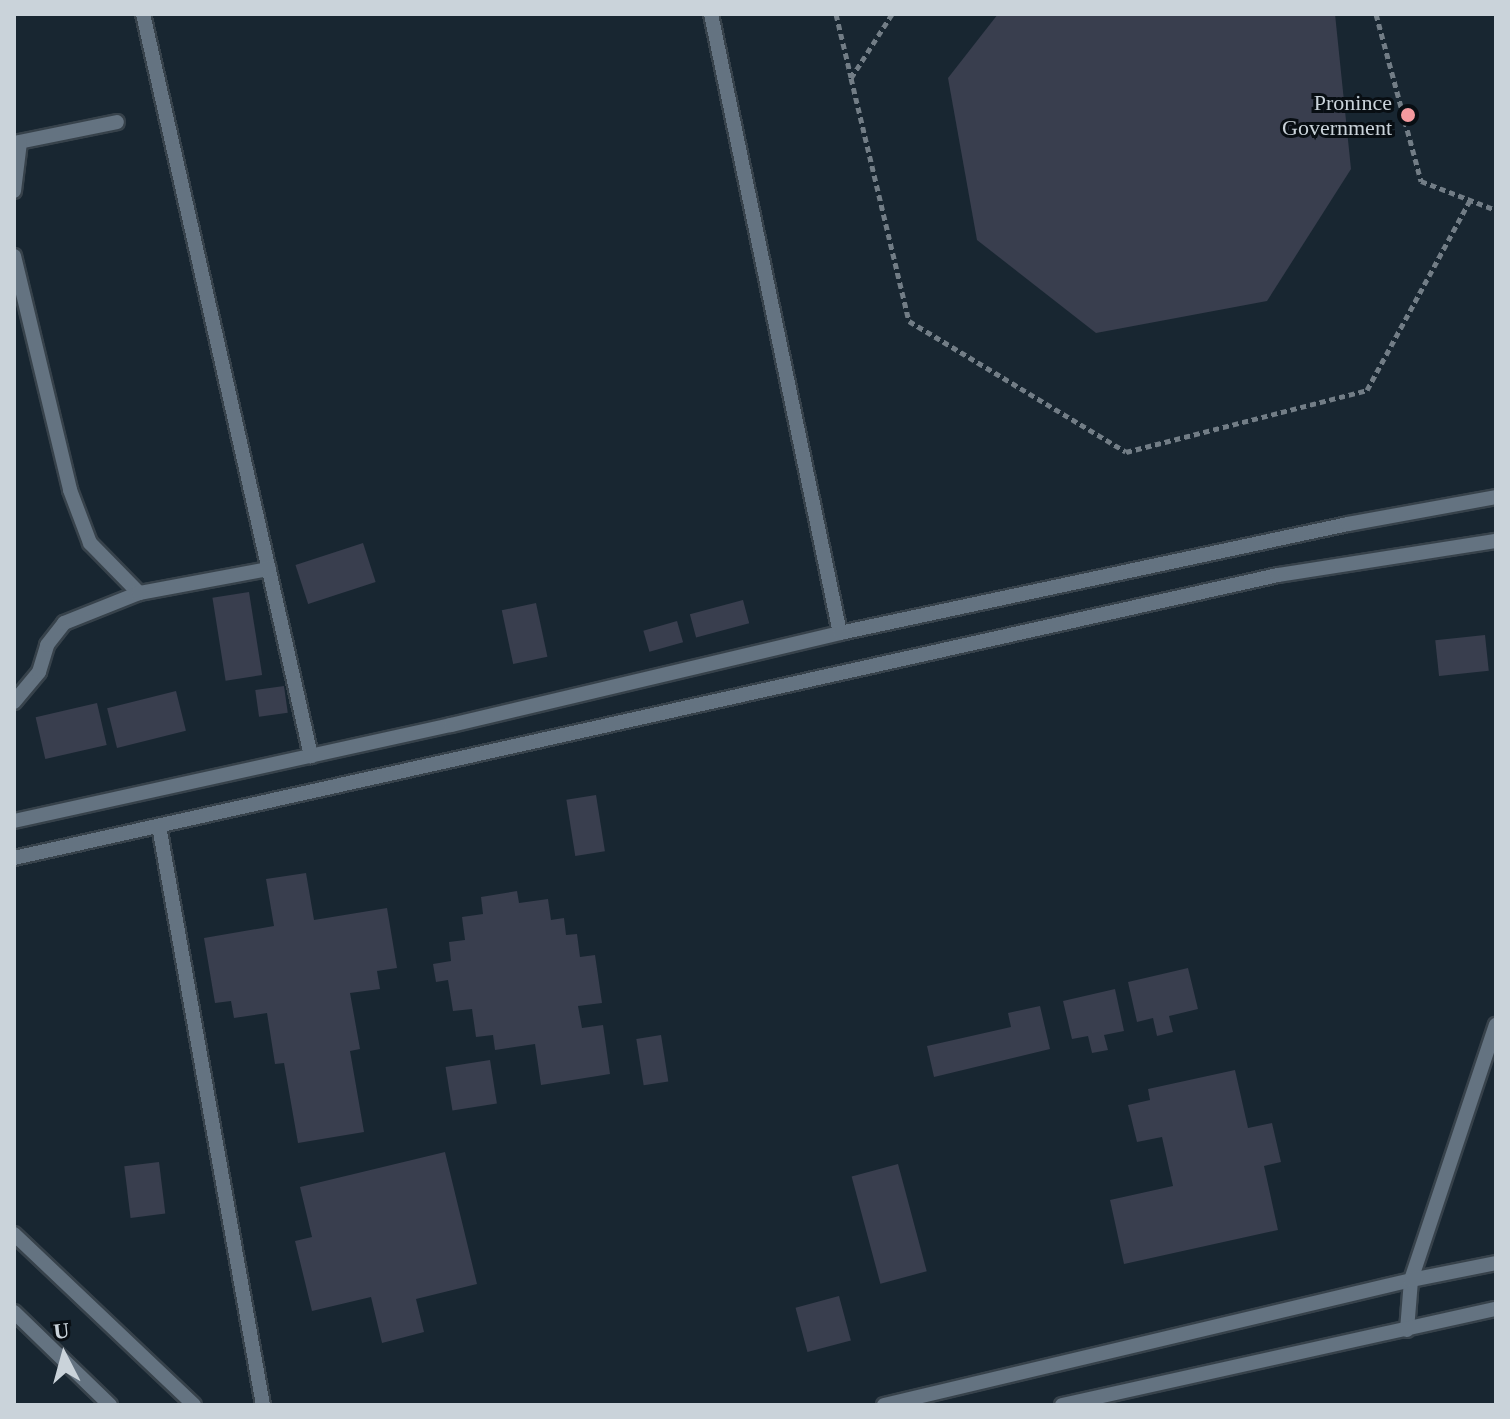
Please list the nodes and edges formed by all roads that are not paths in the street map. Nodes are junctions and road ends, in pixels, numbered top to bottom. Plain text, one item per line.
1 (143, 14) edge
2 (711, 14) edge
3 (117, 122) dead end
4 (17, 142) edge
5 (14, 191) edge
6 (14, 256) edge
7 (1496, 497) edge
8 (1496, 541) edge
9 (269, 569) junction
10 (139, 593) junction
11 (840, 633) junction
12 (14, 702) edge
13 (311, 756) junction
14 (14, 821) edge
15 (159, 826) junction
16 (14, 858) edge
17 (1496, 1025) edge
18 (14, 1234) edge
19 (1496, 1263) edge
20 (1411, 1280) junction
21 (1496, 1309) edge
22 (14, 1312) edge
23 (1407, 1330) junction
24 (110, 1405) edge
25 (194, 1405) edge
26 (263, 1405) edge
27 (884, 1405) edge
28 (1062, 1405) edge

1 - 9 lane
2 - 11 lane
3 - 4 lane
4 - 5 lane
6 - 10 lane
7 - 11 lane
8 - 15 lane
9 - 10 lane
9 - 13 lane
10 - 12 lane
11 - 13 lane
13 - 14 lane
15 - 16 lane
15 - 26 lane
17 - 20 lane
18 - 25 lane
19 - 20 lane
20 - 23 lane
20 - 27 lane
21 - 23 lane
22 - 24 lane
23 - 28 lane

